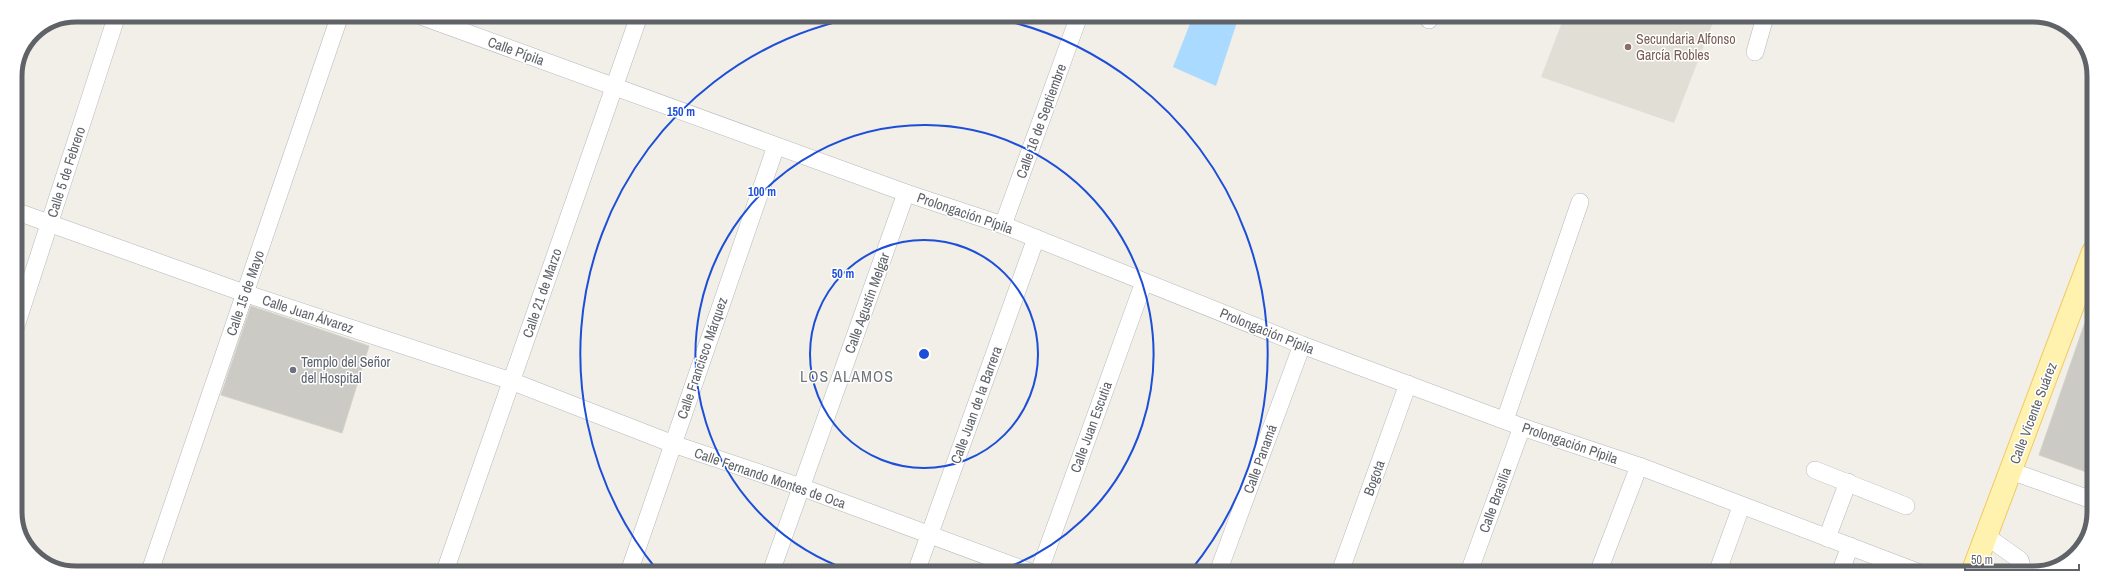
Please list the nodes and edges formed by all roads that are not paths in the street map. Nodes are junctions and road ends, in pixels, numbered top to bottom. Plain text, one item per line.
1 (115, 22) edge
2 (338, 22) edge
3 (437, 22) edge
4 (637, 22) edge
5 (1077, 22) edge
6 (1764, 22) edge
7 (1755, 52) dead end
8 (614, 87) junction
9 (776, 146) junction
10 (906, 193) junction
11 (1580, 202) dead end
12 (22, 217) edge
13 (50, 224) junction
14 (1003, 225) junction
15 (1036, 238) junction
16 (2087, 268) edge
17 (1144, 282) junction
18 (244, 293) junction
19 (22, 296) edge
20 (1302, 345) junction
21 (511, 382) junction
22 (1408, 384) junction
23 (1505, 420) junction
24 (1522, 427) junction
25 (673, 444) junction
26 (1639, 466) junction
27 (1815, 470) dead end
28 (2011, 471) junction
29 (1848, 482) junction
30 (801, 488) junction
31 (2087, 498) edge
32 (1906, 506) dead end
33 (1741, 507) junction
34 (928, 535) junction
35 (1986, 536) junction
36 (1827, 538) junction
37 (1850, 546) junction
38 (152, 566) edge
39 (447, 566) edge
40 (632, 566) edge
41 (773, 566) edge
42 (918, 566) edge
43 (1013, 566) edge
44 (1041, 566) edge
45 (1220, 566) edge
46 (1342, 566) edge
47 (1471, 566) edge
48 (1600, 566) edge
49 (1720, 566) edge
50 (1843, 566) edge
51 (1902, 566) edge
52 (1975, 566) edge
53 (2022, 566) edge

1 - 13 street, Calle 5 de Febrero
2 - 18 street, Calle 15 de Mayo
3 - 8 street, Calle Pípila
4 - 8 street, Calle 21 de Marzo
5 - 14 street, Calle 16 de Septiembre
6 - 7 street
8 - 9 street, Prolongación Pípila
8 - 21 street, Calle 21 de Marzo
9 - 10 street, Prolongación Pípila
9 - 25 street, Calle Francisco Márquez
10 - 14 street, Prolongación Pípila
10 - 30 street, Calle Agustín Melgar
11 - 23 street
12 - 13 street, Calle Juan Álvarez
13 - 18 street, Calle Juan Álvarez
13 - 19 street, Calle 5 de Febrero
14 - 15 street, Prolongación Pípila
15 - 17 street, Prolongación Pípila
15 - 34 street, Calle Juan de la Barrera
16 - 28 main road, Calle Vicente Suárez
17 - 20 street, Prolongación Pípila
17 - 44 street, Calle Juan Escutia
18 - 21 street, Calle Juan Álvarez
18 - 38 street, Calle 15 de Mayo
20 - 22 street, Prolongación Pípila
20 - 45 street, Calle Panamá
21 - 25 street, Calle Fernando Montes de Oca
21 - 39 street, Calle 21 de Marzo
22 - 23 street, Prolongación Pípila
22 - 46 street, Bogota
23 - 24 street, Prolongación Pípila
24 - 26 street, Prolongación Pípila
24 - 47 street, Calle Brasilia
25 - 30 street, Calle Fernando Montes de Oca
25 - 40 street, Calle Francisco Márquez
26 - 33 street, Prolongación Pípila
26 - 48 street
27 - 29 street
28 - 31 street
28 - 35 main road, Calle Vicente Suárez
29 - 32 street
29 - 36 street
30 - 34 street, Calle Fernando Montes de Oca
30 - 41 street, Calle Agustín Melgar
33 - 36 street, Prolongación Pípila
33 - 49 street
34 - 42 street, Calle Juan de la Barrera
34 - 43 street, Calle Fernando Montes de Oca
35 - 52 main road, Calle Vicente Suárez
35 - 53 street
36 - 37 street, Prolongación Pípila
37 - 50 street
37 - 51 street, Prolongación Pípila

